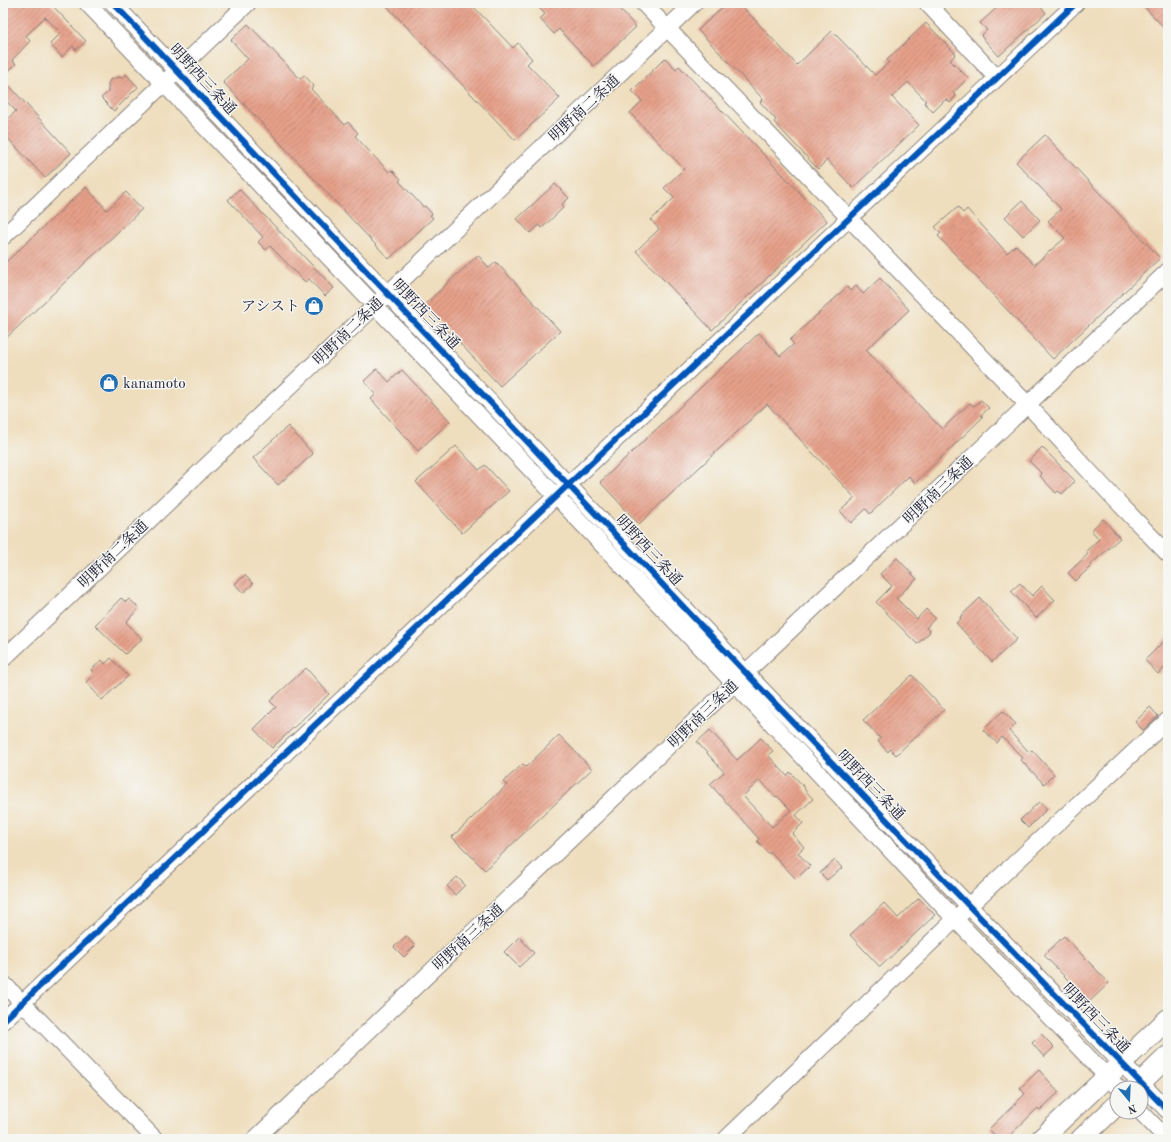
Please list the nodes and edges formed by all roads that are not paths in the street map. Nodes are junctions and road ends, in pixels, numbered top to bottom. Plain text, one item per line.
1 (86, 3) edge
2 (113, 3) edge
3 (248, 3) edge
4 (643, 3) edge
5 (694, 3) edge
6 (927, 3) edge
7 (1076, 3) edge
8 (668, 29) junction
9 (178, 71) junction
10 (997, 78) junction
11 (164, 84) junction
12 (849, 218) junction
13 (3, 237) edge
14 (1168, 271) edge
15 (388, 293) junction
16 (374, 307) junction
17 (1027, 404) junction
18 (569, 484) junction
19 (556, 497) junction
20 (1168, 554) edge
21 (3, 659) edge
22 (746, 673) junction
23 (734, 684) junction
24 (1168, 720) edge
25 (969, 906) junction
26 (955, 919) junction
27 (3, 983) edge
28 (22, 1003) junction
29 (1168, 1019) edge
30 (3, 1020) edge
31 (1168, 1056) edge
32 (1122, 1063) junction
33 (1110, 1080) edge
34 (1113, 1080) edge
35 (1134, 1080) edge
36 (1142, 1080) edge
37 (1109, 1084) edge
38 (1149, 1095) edge
39 (1168, 1111) edge
40 (1109, 1113) edge
41 (1149, 1120) edge
42 (154, 1139) edge
43 (254, 1139) edge
44 (726, 1139) edge
45 (1041, 1139) edge
46 (1081, 1139) edge
47 (1168, 1139) edge

1 - 11 street, 明野西三条通
2 - 9 street, 明野西三条通
3 - 9 street
4 - 8 street
5 - 8 street, 明野南二条通
6 - 10 street
7 - 10 street
8 - 12 street
8 - 15 street, 明野南二条通
9 - 11 street
9 - 15 street, 明野西三条通
10 - 12 street
11 - 13 street
11 - 16 street, 明野西三条通
12 - 17 street
12 - 18 street
14 - 17 street, 明野南三条通
15 - 16 street, 明野南二条通
15 - 18 street, 明野西三条通
16 - 19 street, 明野西三条通
16 - 21 street, 明野南二条通
17 - 20 street
17 - 22 street, 明野南三条通
18 - 19 street
18 - 22 street, 明野西三条通
19 - 23 street, 明野西三条通
19 - 28 street
22 - 23 street, 明野南三条通
22 - 25 street, 明野西三条通
23 - 26 street, 明野西三条通
23 - 43 street, 明野南三条通
24 - 25 street
25 - 26 street
25 - 32 street, 明野西三条通
26 - 33 street, 明野西三条通
26 - 44 street
27 - 28 street
28 - 30 street
28 - 42 street
29 - 32 main road
31 - 36 main road
32 - 34 main road
32 - 35 street, 明野西三条通
37 - 45 main road
38 - 39 street, 明野西三条通
40 - 46 main road
41 - 47 street

